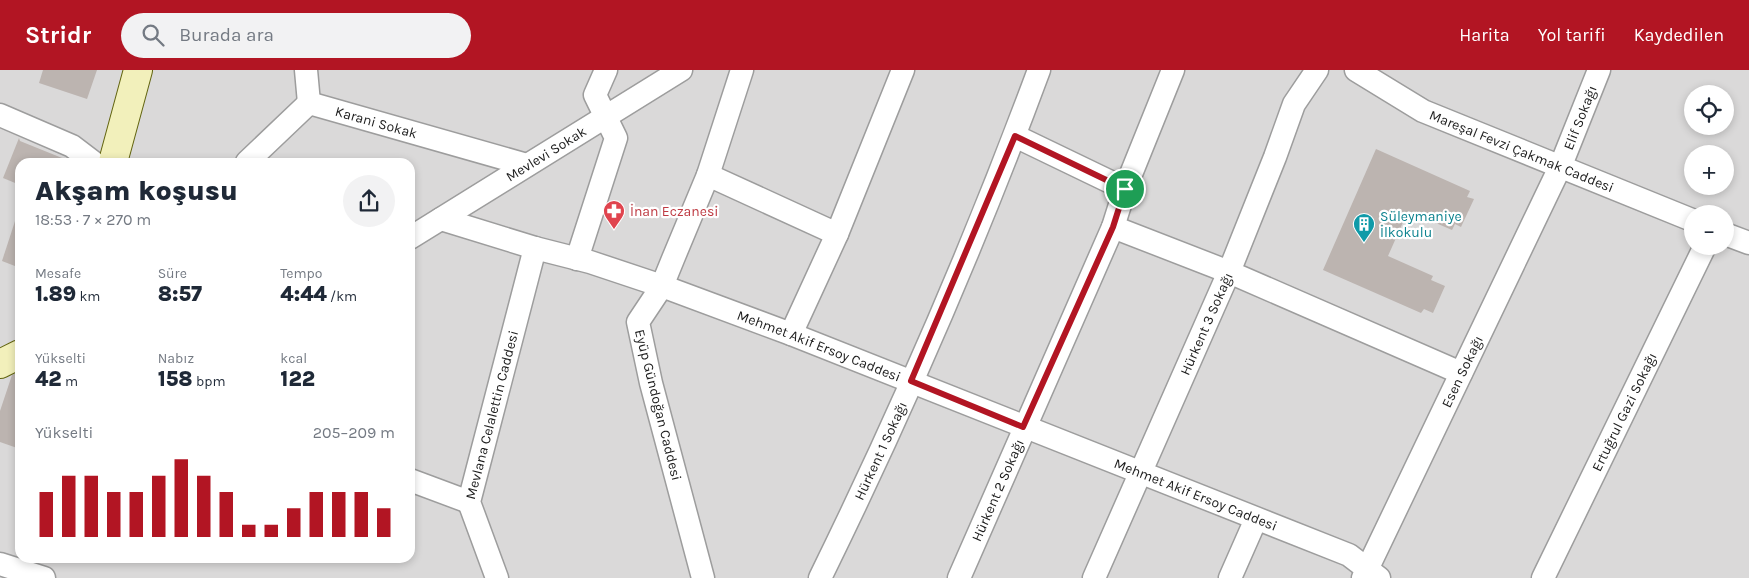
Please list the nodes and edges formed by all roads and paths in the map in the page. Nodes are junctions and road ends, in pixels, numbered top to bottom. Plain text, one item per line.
1 (138, 70) edge
2 (306, 70) edge
3 (606, 70) edge
4 (681, 70) edge
5 (742, 70) edge
6 (903, 70) edge
7 (1039, 70) edge
8 (1173, 70) edge
9 (1317, 70) edge
10 (1356, 70) edge
11 (1599, 70) edge
12 (309, 103) junction
13 (0, 115) edge
14 (606, 118) junction
15 (1015, 136) junction
16 (88, 158) edge
17 (114, 158) edge
18 (251, 158) edge
19 (527, 165) junction
20 (1561, 165) junction
21 (708, 175) junction
22 (1125, 189) junction
23 (1684, 217) edge
24 (441, 219) junction
25 (1113, 227) junction
26 (837, 234) junction
27 (415, 235) edge
28 (1734, 237) edge
29 (1749, 243) edge
30 (535, 248) junction
31 (1701, 255) edge
32 (577, 259) junction
33 (1228, 272) junction
34 (662, 286) junction
35 (791, 334) junction
36 (15, 356) edge
37 (0, 364) edge
38 (1461, 373) junction
39 (911, 381) junction
40 (1023, 427) junction
41 (1140, 473) junction
42 (415, 482) edge
43 (469, 502) junction
44 (1256, 519) junction
45 (0, 564) edge
46 (1369, 575) edge
47 (44, 578) edge
48 (497, 578) edge
49 (704, 578) edge
50 (820, 578) edge
51 (959, 578) edge
52 (1094, 578) edge
53 (1230, 578) edge
54 (1543, 578) edge

1 - 17 street
2 - 12 street
3 - 14 street
4 - 14 street, Mevlevi Sokak
5 - 21 street, Eyüp Gündoğan Caddesi
6 - 26 street
7 - 15 street, Hürkent 1 Sokağı
8 - 22 street, Hürkent 2 Sokağı
9 - 33 street, Hürkent 3 Sokağı
10 - 20 street, Mareşal Fevzi Çakmak Caddesi
11 - 20 street, Elif Sokağı
12 - 18 street
12 - 19 street, Karani Sokak
13 - 16 street
14 - 19 street, Mevlevi Sokak
14 - 32 street
15 - 22 street
15 - 39 street, Hürkent 1 Sokağı
19 - 24 street, Mevlevi Sokak
20 - 23 street, Mareşal Fevzi Çakmak Caddesi
20 - 38 street, Esen Sokağı
21 - 26 street
21 - 34 street, Eyüp Gündoğan Caddesi
22 - 25 street, Hürkent 2 Sokağı
24 - 27 street, Mevlevi Sokak
24 - 30 street, Mehmet Akif Ersoy Caddesi
25 - 33 street
25 - 40 street, Hürkent 2 Sokağı
26 - 35 street
28 - 29 street
30 - 32 street, Mehmet Akif Ersoy Caddesi
30 - 43 street, Mevlana Celalettin Caddesi
31 - 54 street, Ertuğrul Gazi Sokağı
32 - 34 street, Mehmet Akif Ersoy Caddesi
33 - 38 street
33 - 41 street, Hürkent 3 Sokağı
34 - 35 street, Mehmet Akif Ersoy Caddesi
34 - 49 street, Eyüp Gündoğan Caddesi
35 - 39 street, Mehmet Akif Ersoy Caddesi
36 - 37 street
38 - 46 street, Esen Sokağı
39 - 40 street, Mehmet Akif Ersoy Caddesi
39 - 50 street, Hürkent 1 Sokağı
40 - 41 street, Mehmet Akif Ersoy Caddesi
40 - 51 street, Hürkent 2 Sokağı
41 - 44 street, Mehmet Akif Ersoy Caddesi
41 - 52 street, Hürkent 3 Sokağı
42 - 43 street
43 - 48 street, Mevlana Celalettin Caddesi
44 - 46 street, Mehmet Akif Ersoy Caddesi
44 - 53 street
45 - 47 street

